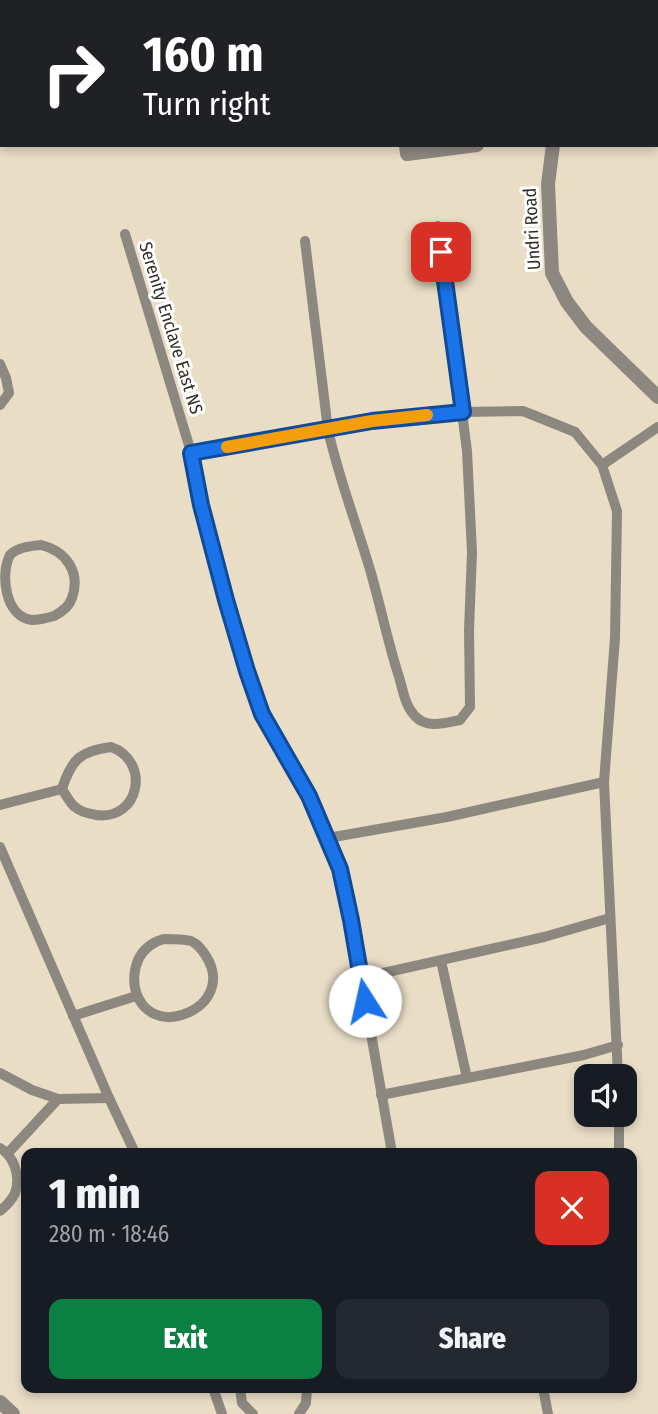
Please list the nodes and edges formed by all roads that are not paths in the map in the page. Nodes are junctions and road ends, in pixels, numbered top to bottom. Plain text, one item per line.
1 (406, 147) edge
2 (461, 147) edge
3 (553, 147) edge
4 (438, 226) dead end
5 (125, 234) dead end
6 (305, 242) dead end
7 (0, 364) edge
8 (658, 397) edge
9 (0, 405) edge
10 (463, 412) junction
11 (658, 427) edge
12 (328, 430) junction
13 (191, 453) junction
14 (602, 465) junction
15 (2, 598) edge
16 (604, 782) junction
17 (62, 789) junction
18 (0, 805) edge
19 (328, 838) junction
20 (0, 847) edge
21 (610, 918) junction
22 (441, 961) junction
23 (361, 978) junction
24 (136, 996) junction
25 (73, 1016) junction
26 (618, 1045) junction
27 (618, 1064) edge
28 (0, 1073) edge
29 (467, 1078) junction
30 (382, 1095) junction
31 (109, 1098) junction
32 (58, 1099) junction
33 (619, 1127) edge
34 (133, 1148) edge
35 (391, 1148) edge
36 (619, 1148) edge
37 (4, 1150) edge
38 (0, 1211) edge
39 (215, 1393) edge
40 (241, 1393) edge
41 (307, 1393) edge
42 (544, 1393) edge
43 (0, 1402) edge
44 (242, 1403) junction
45 (221, 1412) edge
46 (13, 1414) edge
47 (253, 1414) edge
48 (299, 1414) edge
49 (548, 1414) edge

1 - 2 street
3 - 8 street, Undri Road
4 - 10 lane
5 - 13 lane, Serenity Enclave East NS
6 - 12 lane
7 - 9 lane
10 - 12 lane
10 - 12 lane
10 - 14 lane
11 - 14 lane
12 - 13 lane
13 - 19 lane, Serenity Enclave East NS
14 - 16 lane
15 - 15 lane
16 - 19 lane
16 - 21 lane
17 - 17 lane
17 - 18 lane
19 - 23 lane, Serenity Enclave East NS
20 - 25 lane
21 - 22 lane
21 - 26 lane
22 - 23 lane
22 - 29 lane
23 - 30 lane, Serenity Enclave East NS
24 - 24 lane
24 - 25 lane
25 - 31 lane
26 - 27 lane
26 - 29 lane
28 - 32 lane
29 - 30 lane
30 - 35 lane, Serenity Enclave East NS
31 - 32 lane
31 - 34 lane
32 - 37 lane
33 - 36 lane
37 - 38 lane
39 - 45 lane
40 - 44 lane
41 - 48 lane
42 - 49 lane
43 - 46 street
44 - 45 lane
44 - 47 lane

